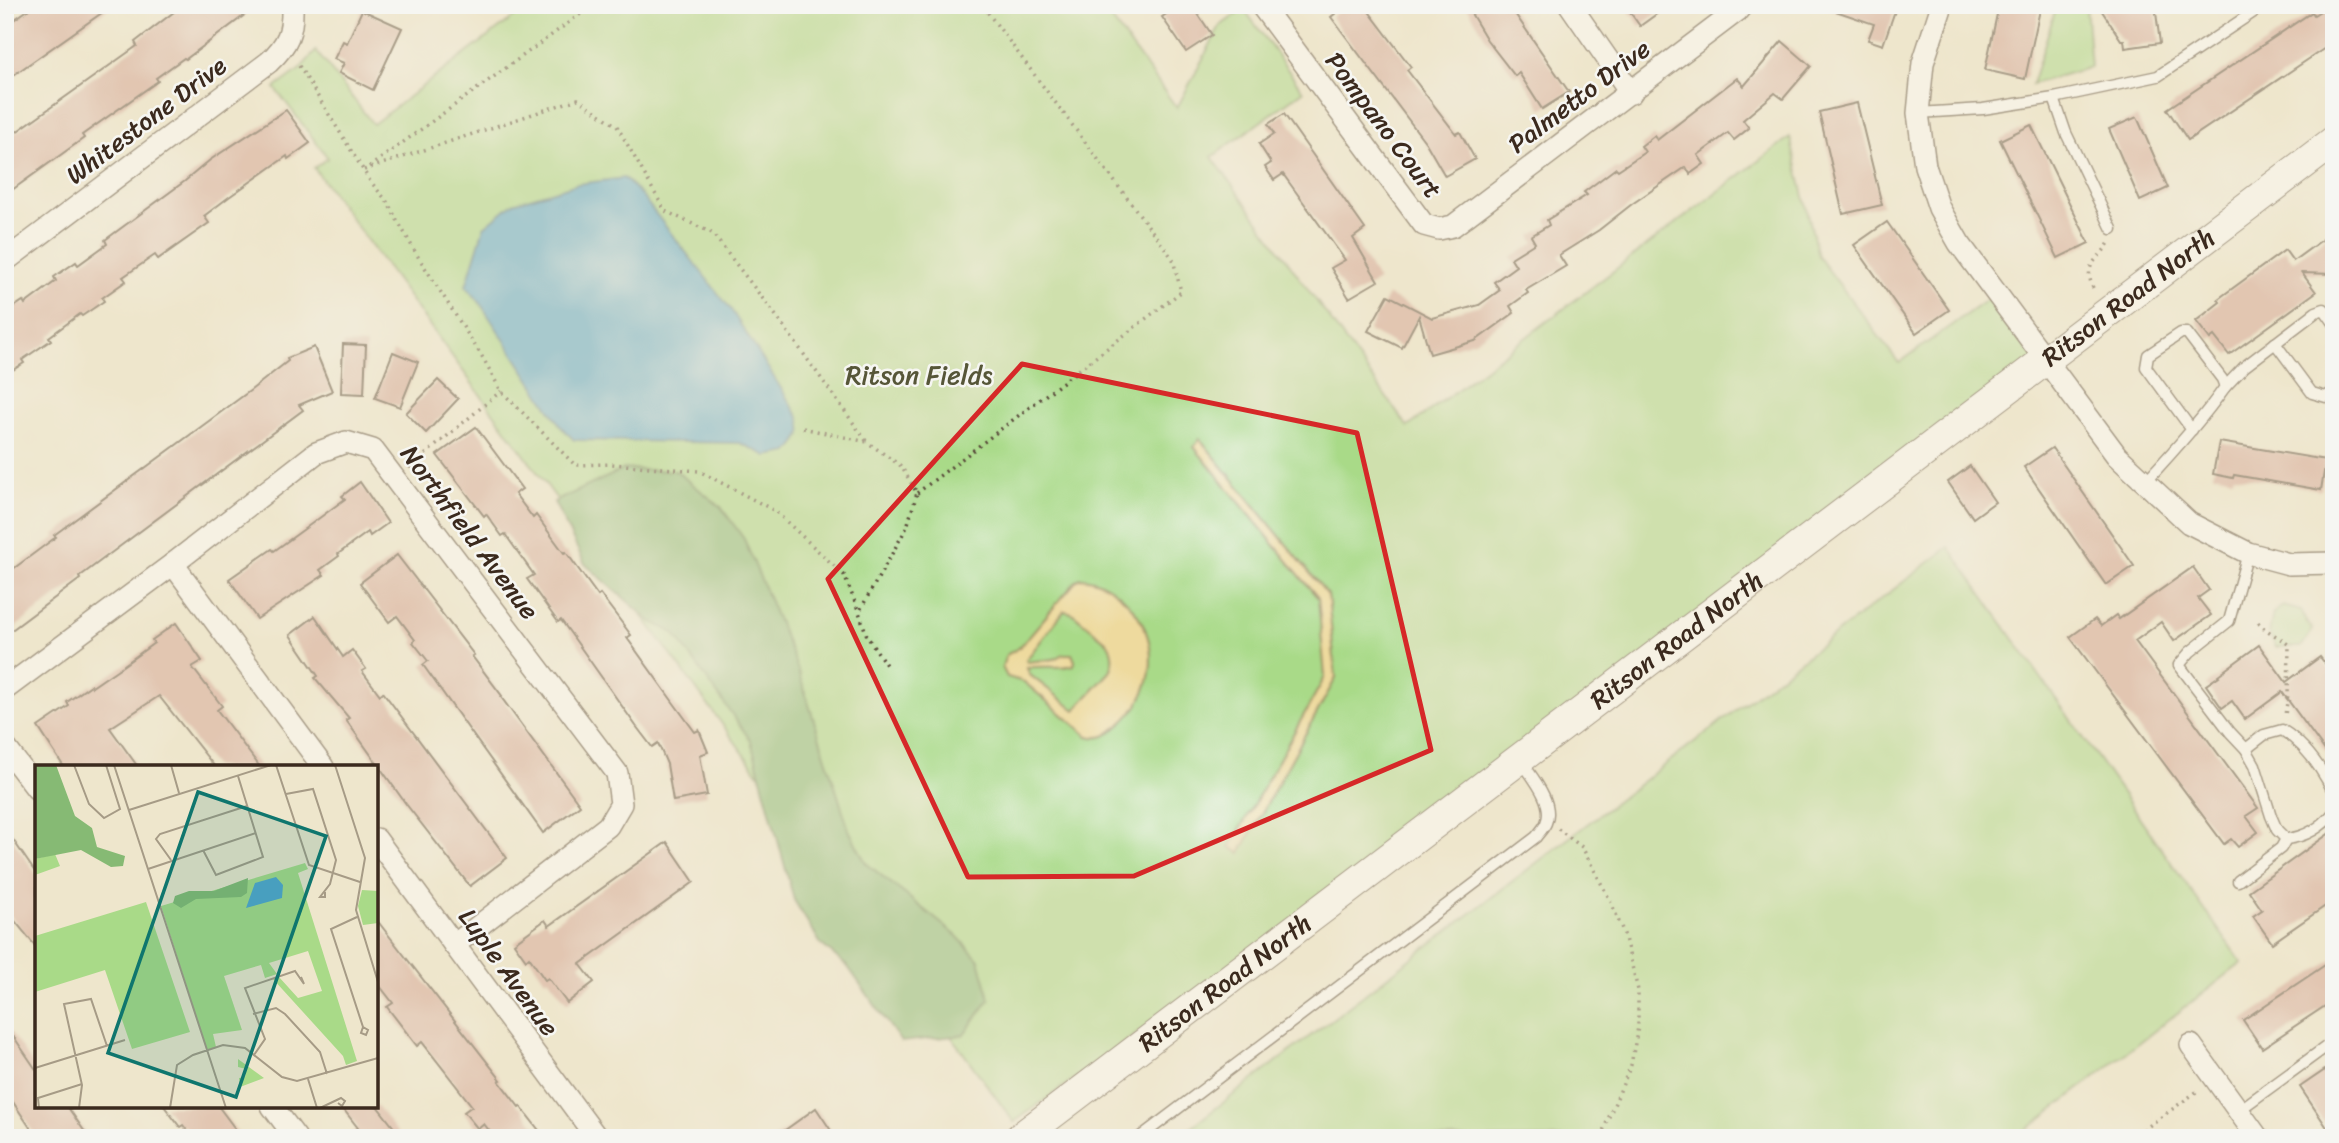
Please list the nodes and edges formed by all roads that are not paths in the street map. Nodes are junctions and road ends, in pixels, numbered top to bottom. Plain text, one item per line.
1 (292, 5) edge
2 (1261, 5) edge
3 (1570, 5) edge
4 (1742, 5) edge
5 (1942, 5) edge
6 (2264, 5) edge
7 (1630, 93) junction
8 (2054, 99) junction
9 (1918, 114) junction
10 (2334, 141) edge
11 (1481, 205) joint
12 (2112, 229) road end
13 (5, 261) edge
14 (2334, 323) edge
15 (2275, 343) junction
16 (2045, 360) junction
17 (2225, 387) junction
18 (2334, 391) edge
19 (2192, 430) junction
20 (2145, 482) junction
21 (2248, 553) junction
22 (2334, 563) edge
23 (173, 564) junction
24 (5, 689) edge
25 (5, 747) edge
26 (2246, 749) junction
27 (1520, 759) junction
28 (322, 765) edge
29 (35, 786) edge
30 (2334, 793) edge
31 (2334, 812) edge
32 (2286, 839) junction
33 (378, 842) edge
34 (2238, 881) dead end
35 (454, 945) junction
36 (2334, 1041) edge
37 (2191, 1045) dead end
38 (274, 1108) edge
39 (2238, 1111) junction
40 (296, 1138) edge
41 (597, 1138) edge
42 (1020, 1138) edge
43 (1139, 1138) edge
44 (2258, 1138) edge

1 - 13 street, Whitestone Drive
2 - 11 street, Pompano Court
3 - 7 street
4 - 7 street, Palmetto Drive
5 - 9 street
6 - 8 lane
7 - 11 street, Palmetto Drive
8 - 9 lane
8 - 12 lane
9 - 16 street
10 - 16 main road, Ritson Road North
14 - 15 lane
15 - 17 lane
15 - 18 lane
16 - 20 street
16 - 27 main road, Ritson Road North
17 - 19 lane
17 - 19 lane
19 - 20 lane
20 - 21 street
21 - 22 street
21 - 26 lane
23 - 24 street, Northfield Avenue
23 - 28 street
23 - 35 street, Northfield Avenue
25 - 29 street
26 - 30 lane
26 - 32 lane
27 - 42 main road, Ritson Road North
27 - 43 lane
31 - 32 lane
32 - 34 lane
33 - 35 street, Luple Avenue
35 - 41 street, Luple Avenue
36 - 39 lane
37 - 39 street
38 - 40 street
39 - 44 street

